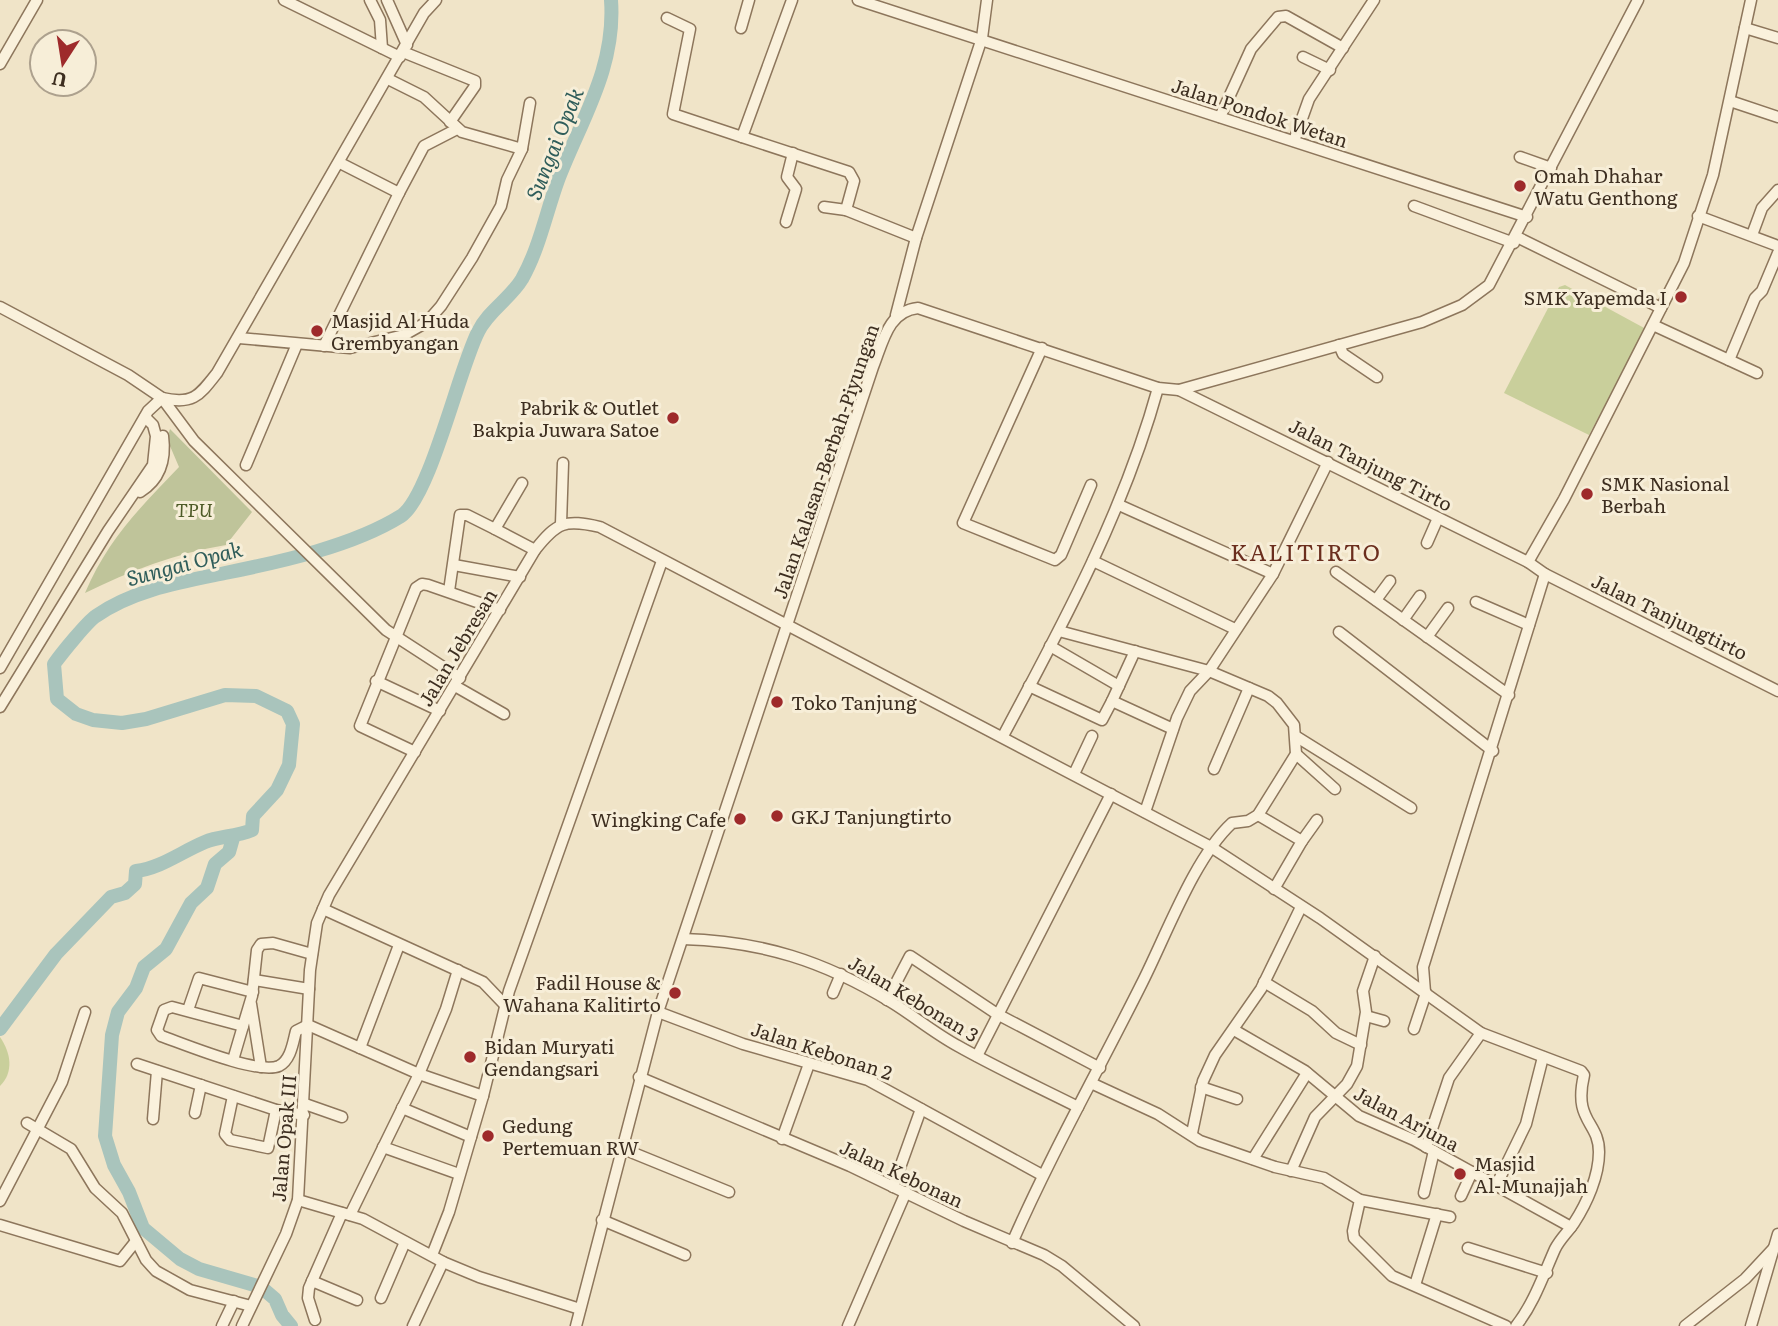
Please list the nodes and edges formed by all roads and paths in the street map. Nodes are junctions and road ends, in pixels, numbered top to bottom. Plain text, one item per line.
1 (37, 0) edge
2 (284, 0) edge
3 (370, 0) edge
4 (387, 0) edge
5 (436, 0) edge
6 (749, 0) edge
7 (792, 0) edge
8 (858, 0) edge
9 (987, 0) edge
10 (1374, 0) edge
11 (1638, 0) edge
12 (1751, 0) edge
13 (667, 18) dead end
14 (741, 28) dead end
15 (1745, 28) junction
16 (982, 38) junction
17 (1778, 38) edge
18 (382, 48) junction
19 (1343, 48) junction
20 (403, 51) junction
21 (1303, 57) dead end
22 (0, 64) edge
23 (1330, 70) junction
24 (387, 79) junction
25 (1730, 101) junction
26 (530, 103) dead end
27 (1220, 117) junction
28 (1778, 117) edge
29 (453, 125) junction
30 (742, 137) junction
31 (1294, 141) junction
32 (515, 147) junction
33 (793, 153) junction
34 (1520, 157) dead end
35 (340, 163) junction
36 (1551, 168) junction
37 (1778, 190) edge
38 (399, 193) junction
39 (1413, 206) dead end
40 (824, 207) dead end
41 (846, 210) junction
42 (1698, 216) junction
43 (1527, 217) junction
44 (786, 222) dead end
45 (1752, 235) junction
46 (916, 238) junction
47 (1515, 240) junction
48 (1778, 246) edge
49 (1778, 253) edge
50 (0, 307) edge
51 (1661, 308) junction
52 (896, 315) junction
53 (1653, 325) junction
54 (239, 338) junction
55 (297, 344) junction
56 (1339, 345) junction
57 (324, 346) junction
58 (1042, 348) junction
59 (1730, 360) junction
60 (1757, 373) dead end
61 (1377, 377) dead end
62 (1202, 383) junction
63 (1158, 388) junction
64 (1180, 390) junction
65 (162, 398) junction
66 (1200, 398) junction
67 (147, 414) junction
68 (1328, 462) junction
69 (563, 463) dead end
70 (246, 465) dead end
71 (522, 483) dead end
72 (1091, 485) dead end
73 (1119, 505) junction
74 (1438, 518) junction
75 (561, 524) junction
76 (495, 529) junction
77 (1427, 543) dead end
78 (535, 550) junction
79 (662, 561) junction
80 (1093, 561) junction
81 (1528, 562) junction
82 (454, 565) junction
83 (1336, 572) dead end
84 (1273, 574) junction
85 (1545, 574) junction
86 (520, 577) junction
87 (1390, 580) dead end
88 (449, 591) junction
89 (1420, 596) dead end
90 (1376, 600) junction
91 (1476, 602) dead end
92 (1448, 608) dead end
93 (500, 610) junction
94 (1404, 620) junction
95 (1529, 625) junction
96 (787, 626) junction
97 (1235, 629) junction
98 (1059, 631) junction
99 (1339, 632) dead end
100 (1427, 637) junction
101 (395, 638) junction
102 (1050, 646) junction
103 (1135, 652) junction
104 (0, 668) edge
105 (1209, 671) junction
106 (376, 681) junction
107 (457, 682) junction
108 (1030, 686) junction
109 (1119, 687) junction
110 (1249, 688) junction
111 (1778, 691) edge
112 (1509, 695) junction
113 (1112, 701) junction
114 (0, 707) edge
115 (440, 711) junction
116 (504, 714) dead end
117 (1173, 729) junction
118 (1003, 736) junction
119 (1092, 736) dead end
120 (1297, 737) junction
121 (1493, 751) junction
122 (415, 752) junction
123 (1297, 754) junction
124 (1214, 769) dead end
125 (1074, 774) junction
126 (1335, 789) dead end
127 (1111, 793) junction
128 (1411, 808) dead end
129 (1145, 812) junction
130 (1258, 815) junction
131 (1317, 820) dead end
132 (1302, 841) junction
133 (1211, 847) junction
134 (1274, 889) junction
135 (1301, 907) junction
136 (323, 909) junction
137 (682, 939) junction
138 (399, 946) junction
139 (312, 954) junction
140 (1375, 957) junction
141 (446, 964) junction
142 (1423, 967) junction
143 (458, 970) junction
144 (841, 974) junction
145 (1400, 974) junction
146 (442, 976) dead end
147 (1264, 982) junction
148 (309, 989) junction
149 (253, 991) junction
150 (1426, 992) junction
151 (834, 993) dead end
152 (887, 1000) junction
153 (505, 1004) junction
154 (188, 1010) junction
155 (85, 1012) dead end
156 (658, 1012) junction
157 (997, 1014) junction
158 (1366, 1016) junction
159 (1384, 1021) dead end
160 (308, 1025) junction
161 (243, 1026) junction
162 (1414, 1029) dead end
163 (1234, 1030) junction
164 (1481, 1033) junction
165 (1362, 1045) junction
166 (360, 1048) junction
167 (976, 1056) junction
168 (1543, 1057) junction
169 (233, 1060) junction
170 (137, 1064) dead end
171 (809, 1064) junction
172 (261, 1067) junction
173 (1100, 1068) junction
174 (157, 1071) junction
175 (1307, 1073) junction
176 (418, 1074) junction
177 (639, 1077) junction
178 (1091, 1083) junction
179 (201, 1085) junction
180 (1201, 1087) junction
181 (233, 1096) junction
182 (1334, 1096) junction
183 (483, 1097) junction
184 (1237, 1098) dead end
185 (1078, 1107) junction
186 (402, 1108) junction
187 (276, 1110) junction
188 (304, 1110) junction
189 (920, 1110) junction
190 (195, 1113) dead end
191 (341, 1117) dead end
192 (153, 1119) dead end
193 (26, 1123) dead end
194 (40, 1130) junction
195 (1192, 1133) junction
196 (471, 1137) junction
197 (782, 1139) junction
198 (383, 1147) junction
199 (621, 1148) junction
200 (1430, 1149) junction
201 (1253, 1159) junction
202 (1291, 1171) junction
203 (1472, 1171) junction
204 (459, 1174) junction
205 (1042, 1175) junction
206 (1496, 1186) junction
207 (893, 1187) junction
208 (729, 1192) dead end
209 (906, 1192) junction
210 (1424, 1193) dead end
211 (1461, 1196) dead end
212 (298, 1200) junction
213 (1360, 1200) junction
214 (0, 1201) edge
215 (346, 1214) junction
216 (1437, 1214) junction
217 (1450, 1217) dead end
218 (603, 1220) junction
219 (0, 1225) edge
220 (1571, 1227) junction
221 (1778, 1234) edge
222 (136, 1241) junction
223 (405, 1242) junction
224 (1012, 1243) junction
225 (1468, 1248) dead end
226 (1774, 1248) junction
227 (432, 1255) junction
228 (685, 1255) dead end
229 (443, 1262) junction
230 (1547, 1273) junction
231 (313, 1281) junction
232 (1415, 1285) junction
233 (381, 1298) dead end
234 (357, 1300) dead end
235 (234, 1301) junction
236 (252, 1303) junction
237 (580, 1309) junction
238 (315, 1320) dead end
239 (222, 1326) edge
240 (242, 1326) edge
241 (413, 1326) edge
242 (576, 1326) edge
243 (849, 1326) edge
244 (1134, 1326) edge
245 (1506, 1326) edge
246 (1516, 1326) edge
247 (1685, 1326) edge
248 (1751, 1326) edge

1 - 22 street
2 - 18 street
3 - 18 street
4 - 20 street
5 - 20 street
6 - 14 street
7 - 30 street
8 - 16 street, Jalan Pondok Wetan
9 - 16 street
10 - 19 street
11 - 36 street, Jalan Kalasan-Berbah-Piyungan
12 - 15 street
13 - 30 street
15 - 17 street
15 - 25 street
16 - 27 street, Jalan Pondok Wetan
16 - 46 street
18 - 20 street
19 - 23 street
19 - 27 street
20 - 24 street
20 - 29 street
21 - 23 street
23 - 31 street
24 - 29 street
24 - 35 street
25 - 28 street
25 - 42 street
26 - 32 street
27 - 31 street, Jalan Pondok Wetan
29 - 32 street
29 - 38 street
30 - 33 street
31 - 43 street, Jalan Pondok Wetan
32 - 57 street
33 - 41 street
33 - 44 street
34 - 36 street
35 - 38 street
35 - 54 street
36 - 43 street, Jalan Kalasan-Berbah-Piyungan
37 - 45 street
38 - 57 street
39 - 47 street
40 - 41 street
41 - 46 street
42 - 45 street
42 - 51 street
43 - 47 street, Jalan Kalasan-Berbah-Piyungan
45 - 48 street
46 - 52 street
47 - 51 street
47 - 56 street, Jalan Kalasan-Berbah-Piyungan
49 - 59 street
50 - 65 street
51 - 53 street
52 - 58 street, Jalan Kalasan-Berbah-Piyungan
52 - 96 street, Jalan Kalasan-Berbah-Piyungan
53 - 59 street
53 - 81 street
54 - 55 street
54 - 65 street
55 - 57 street
55 - 70 street
56 - 61 street
56 - 62 street, Jalan Kalasan-Berbah-Piyungan
58 - 63 street, Jalan Kalasan-Berbah-Piyungan
58 - 72 street
59 - 60 street
62 - 64 street, Jalan Kalasan-Berbah-Piyungan
62 - 66 street
63 - 64 street, Jalan Kalasan-Berbah-Piyungan
63 - 73 street
64 - 66 street, Jalan Tanjung Tirto
65 - 67 street
65 - 101 street
66 - 68 street, Jalan Tanjung Tirto
67 - 104 street
67 - 114 street
68 - 74 street, Jalan Tanjung Tirto
68 - 84 street
69 - 75 street
71 - 76 street
73 - 80 street
73 - 84 street
74 - 77 street
74 - 81 street, Jalan Tanjung Tirto
75 - 78 street, Jalan Jebresan
75 - 79 street
76 - 78 street
76 - 82 street
78 - 86 street, Jalan Jebresan
79 - 96 street
79 - 153 street
80 - 97 street
80 - 98 street
81 - 85 street, Jalan Tanjung Tirto
82 - 86 street
82 - 88 street
83 - 90 street
84 - 97 street
85 - 95 street
85 - 111 street, Jalan Tanjungtirto
86 - 93 street, Jalan Jebresan
87 - 90 street
88 - 93 street
88 - 101 street
89 - 94 street
90 - 94 street
91 - 95 street
92 - 100 street
93 - 107 street, Jalan Jebresan
94 - 100 street
95 - 112 street
96 - 118 street
96 - 137 street, Jalan Kalasan-Berbah-Piyungan
97 - 105 street
98 - 102 street
98 - 103 street
99 - 121 street
100 - 112 street
101 - 106 street
101 - 107 street
102 - 108 street
102 - 109 street
103 - 105 street
103 - 109 street
105 - 110 street
105 - 117 street
106 - 115 street
106 - 122 street
107 - 115 street, Jalan Jebresan
107 - 116 street
108 - 113 street
108 - 118 street
109 - 113 street
110 - 120 street
110 - 124 street
112 - 121 street
113 - 117 street
115 - 122 street, Jalan Jebresan
117 - 129 street
118 - 125 street
119 - 125 street
120 - 123 street
120 - 128 street
121 - 142 street
122 - 136 street, Jalan Jebresan
123 - 126 street
123 - 130 street
125 - 127 street
127 - 129 street
127 - 157 street
129 - 133 street
130 - 132 street
130 - 133 street
131 - 132 street
132 - 134 street
133 - 134 street
133 - 173 street
134 - 135 street
135 - 140 street
135 - 147 street
136 - 138 street
136 - 139 street, Jalan Jebresan
137 - 144 street, Jalan Kebonan 3
137 - 156 street, Jalan Kalasan-Berbah-Piyungan
138 - 141 street
138 - 166 street
139 - 148 street, Jalan Jebresan
139 - 149 street
140 - 145 street
140 - 158 street
141 - 143 street
141 - 146 street
142 - 145 street
142 - 150 street
143 - 153 street
143 - 176 street
144 - 151 street
144 - 152 street, Jalan Kebonan 3
145 - 150 street
147 - 163 street
147 - 165 street
148 - 149 street
148 - 160 street, Jalan Jebresan
149 - 154 street
149 - 161 street
149 - 172 street
150 - 162 street
150 - 164 street
152 - 157 street
152 - 167 street, Jalan Kebonan 3
153 - 183 street
154 - 161 street
154 - 169 street
155 - 194 street
156 - 171 street, Jalan Kebonan 2
156 - 177 street, Jalan Kalasan-Berbah-Piyungan
157 - 167 street
157 - 173 street
158 - 159 street
158 - 165 street
160 - 166 street
160 - 172 street
160 - 188 street, Jalan Opak III
161 - 169 street
163 - 175 street, Jalan Arjuna
163 - 180 street
164 - 168 street
164 - 200 street
165 - 182 street
166 - 176 street
167 - 185 street, Jalan Kebonan 3
168 - 206 street
168 - 220 street
169 - 172 street
170 - 174 street
171 - 189 street, Jalan Kebonan 2
171 - 197 street
173 - 178 street
174 - 179 street
174 - 192 street
175 - 182 street, Jalan Arjuna
175 - 201 street
176 - 183 street
176 - 186 street
177 - 197 street, Jalan Kebonan
177 - 199 street, Jalan Kalasan-Berbah-Piyungan
178 - 185 street
178 - 195 street
179 - 181 street
179 - 190 street
180 - 184 street
180 - 195 street
181 - 187 street
181 - 187 street
182 - 200 street, Jalan Arjuna
182 - 202 street
183 - 196 street
185 - 205 street
186 - 196 street
186 - 198 street
187 - 188 street
188 - 191 street
188 - 212 street, Jalan Opak III
189 - 205 street, Jalan Kebonan 2
189 - 207 street
193 - 194 street
194 - 214 street
194 - 222 street
195 - 201 street
196 - 204 street
197 - 207 street, Jalan Kebonan
198 - 204 street
198 - 215 street
199 - 208 street
199 - 218 street, Jalan Kalasan-Berbah-Piyungan
200 - 203 street, Jalan Arjuna
200 - 210 street
201 - 202 street
202 - 213 street
203 - 206 street, Jalan Arjuna
203 - 211 street
204 - 227 street
205 - 224 street
206 - 220 street, Jalan Arjuna
207 - 209 street, Jalan Kebonan
209 - 224 street, Jalan Kebonan
209 - 243 street
212 - 215 street
212 - 236 street, Jalan Opak III
213 - 216 street
213 - 232 street
215 - 223 street
215 - 231 street
216 - 217 street
216 - 232 street
218 - 228 street
218 - 237 street, Jalan Kalasan-Berbah-Piyungan
219 - 222 street
220 - 230 street
221 - 226 street
222 - 235 street
223 - 227 street
223 - 233 street
224 - 244 street, Jalan Kebonan
225 - 230 street
226 - 247 street
226 - 248 street
227 - 229 street
229 - 237 street
229 - 241 street
230 - 246 street
231 - 234 street
231 - 238 street
232 - 245 street
235 - 236 street
235 - 239 street
236 - 240 street, Jalan Opak III
237 - 242 street, Jalan Kalasan-Berbah-Piyungan

